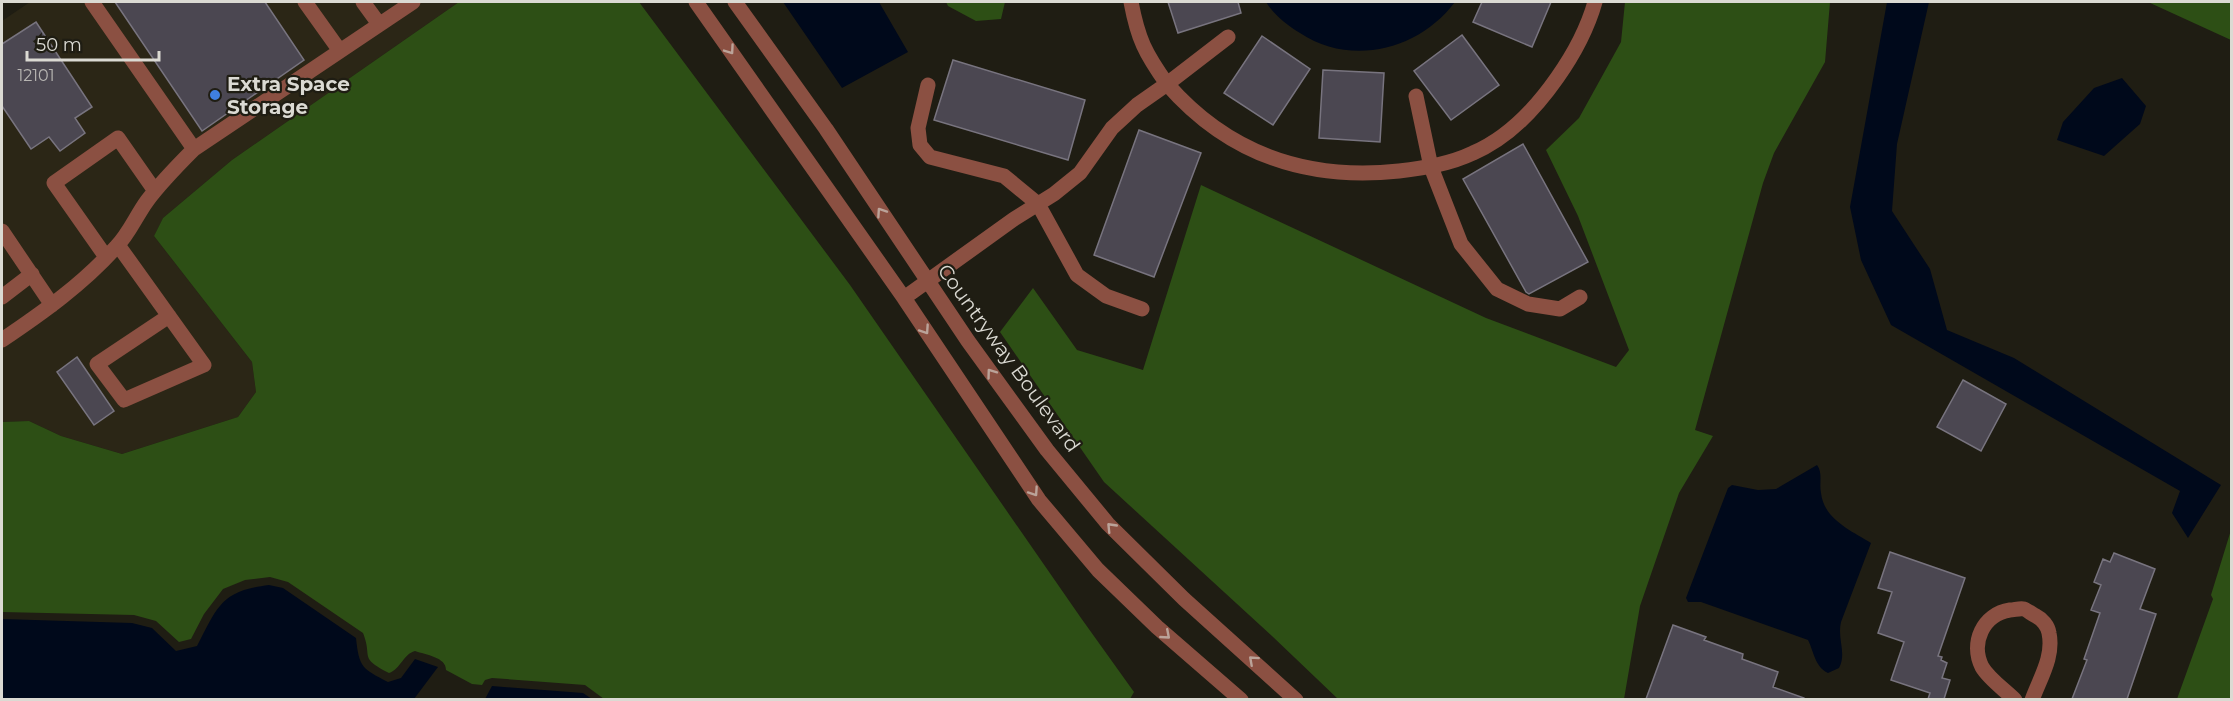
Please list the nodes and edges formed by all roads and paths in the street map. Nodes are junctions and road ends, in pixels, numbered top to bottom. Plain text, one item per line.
1 (92, 2) edge
2 (305, 2) edge
3 (363, 2) edge
4 (413, 2) edge
5 (696, 2) edge
6 (735, 2) edge
7 (1131, 2) edge
8 (1594, 2) edge
9 (379, 24) junction
10 (1228, 37) dead end
11 (340, 51) junction
12 (1167, 84) junction
13 (928, 85) dead end
14 (1416, 96) dead end
15 (194, 149) junction
16 (1431, 167) junction
17 (155, 191) junction
18 (1038, 204) junction
19 (3, 235) edge
20 (118, 245) junction
21 (106, 257) junction
22 (32, 274) junction
23 (927, 280) junction
24 (2, 297) edge
25 (1581, 297) dead end
26 (903, 298) junction
27 (52, 305) junction
28 (1142, 309) dead end
29 (169, 316) junction
30 (2, 340) edge
31 (1241, 699) edge
32 (1296, 699) edge
33 (2015, 699) edge
34 (2032, 699) edge

1 - 15 street
2 - 11 street
3 - 9 street
4 - 9 street
5 -> 26 street
23 -> 6 street, Countryway Boulevard
7 - 12 street
8 - 16 street
9 - 11 street
10 - 12 street
11 - 15 street
12 - 16 street
12 - 18 street
13 - 18 street
14 - 16 street
15 - 17 street
16 - 25 street
17 - 20 street
17 - 21 street
18 - 23 street
18 - 28 street
19 - 22 street
20 - 21 street
20 - 29 street
21 - 27 street
22 - 24 street
22 - 27 street
23 - 26 street
32 -> 23 street, Countryway Boulevard
26 -> 31 street
27 - 30 street
29 - 29 street
33 - 34 street

